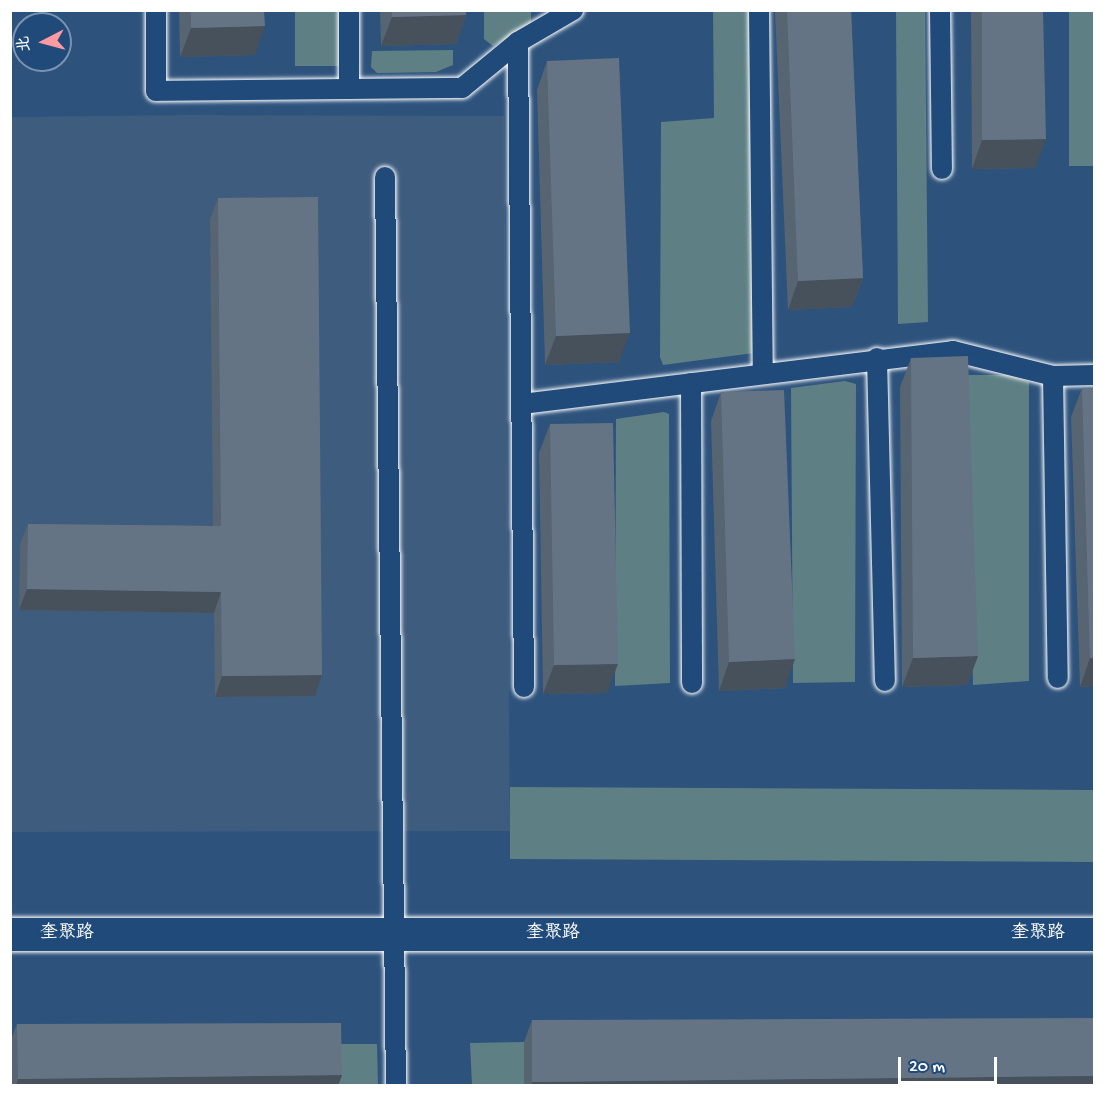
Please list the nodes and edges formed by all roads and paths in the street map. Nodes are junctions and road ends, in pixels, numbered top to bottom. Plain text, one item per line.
1 (156, 10) edge
2 (349, 10) edge
3 (573, 10) edge
4 (759, 10) edge
5 (940, 10) edge
6 (543, 19) edge
7 (518, 42) junction
8 (349, 89) junction
9 (942, 169) dead end
10 (385, 177) dead end
11 (877, 358) junction
12 (763, 373) junction
13 (1095, 375) edge
14 (1053, 376) junction
15 (691, 383) junction
16 (522, 404) junction
17 (1058, 678) dead end
18 (885, 681) dead end
19 (692, 683) dead end
20 (524, 687) dead end
21 (10, 934) edge
22 (392, 934) junction
23 (1095, 934) edge
24 (396, 1086) edge

1 - 8 lane
2 - 8 lane
3 - 6 lane
4 - 12 lane
5 - 9 lane
6 - 7 lane
7 - 8 lane
7 - 16 lane
10 - 22 lane
11 - 12 lane
11 - 14 lane
11 - 18 lane
12 - 15 lane
13 - 14 lane
14 - 17 lane
15 - 16 lane
15 - 19 lane
16 - 20 lane
21 - 22 street, 奎聚路
22 - 23 street, 奎聚路
22 - 24 lane

